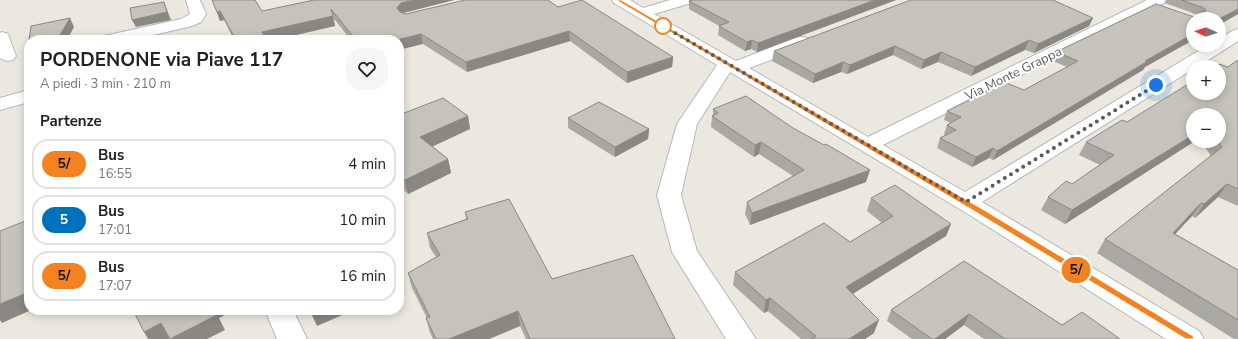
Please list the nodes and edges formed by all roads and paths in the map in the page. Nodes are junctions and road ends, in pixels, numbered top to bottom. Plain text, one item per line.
1 (194, 0) edge
2 (619, 0) edge
3 (686, 0) edge
4 (1153, 4) edge
5 (642, 13) junction
6 (1233, 33) edge
7 (132, 35) edge
8 (0, 38) edge
9 (814, 38) edge
10 (7, 56) dead end
11 (730, 66) junction
12 (24, 97) edge
13 (0, 104) edge
14 (867, 145) junction
15 (966, 202) junction
16 (281, 315) edge
17 (292, 339) edge
18 (741, 339) edge
19 (1189, 339) edge

1 - 7 street
2 - 5 street
3 - 5 street
4 - 14 street, Via Monte Grappa
5 - 11 street
6 - 15 street
8 - 10 street
9 - 11 street
11 - 14 street
11 - 18 street
12 - 13 street
14 - 15 street
15 - 19 street
16 - 17 street

